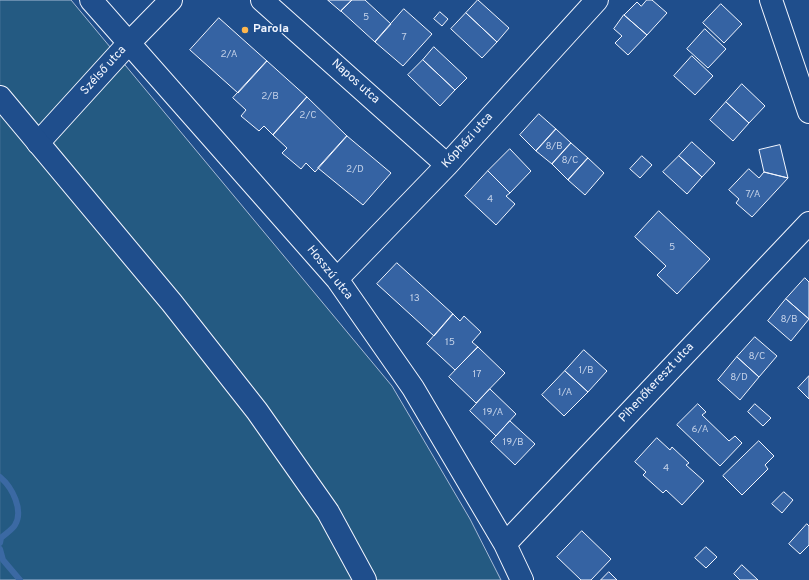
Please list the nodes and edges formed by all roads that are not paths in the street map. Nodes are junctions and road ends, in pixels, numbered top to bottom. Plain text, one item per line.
1 (91, 0) edge
2 (171, 0) edge
3 (262, 0) edge
4 (597, 0) edge
5 (771, 0) edge
6 (128, 44) junction
7 (0, 97) edge
8 (809, 112) edge
9 (38, 143) junction
10 (447, 165) junction
11 (809, 223) edge
12 (337, 279) junction
13 (505, 544) junction
14 (365, 580) edge
15 (522, 580) edge

1 - 6 street, Hosszú utca
2 - 6 street, Szélső utca
3 - 10 street, Napos utca
4 - 10 street, Kópházi utca
5 - 8 street
6 - 9 street, Szélső utca
6 - 12 street, Hosszú utca
7 - 9 street
9 - 14 street
10 - 12 street, Kópházi utca
11 - 13 street, Pihenőkereszt utca
12 - 13 street, Hosszú utca
13 - 15 street, Hosszú utca

